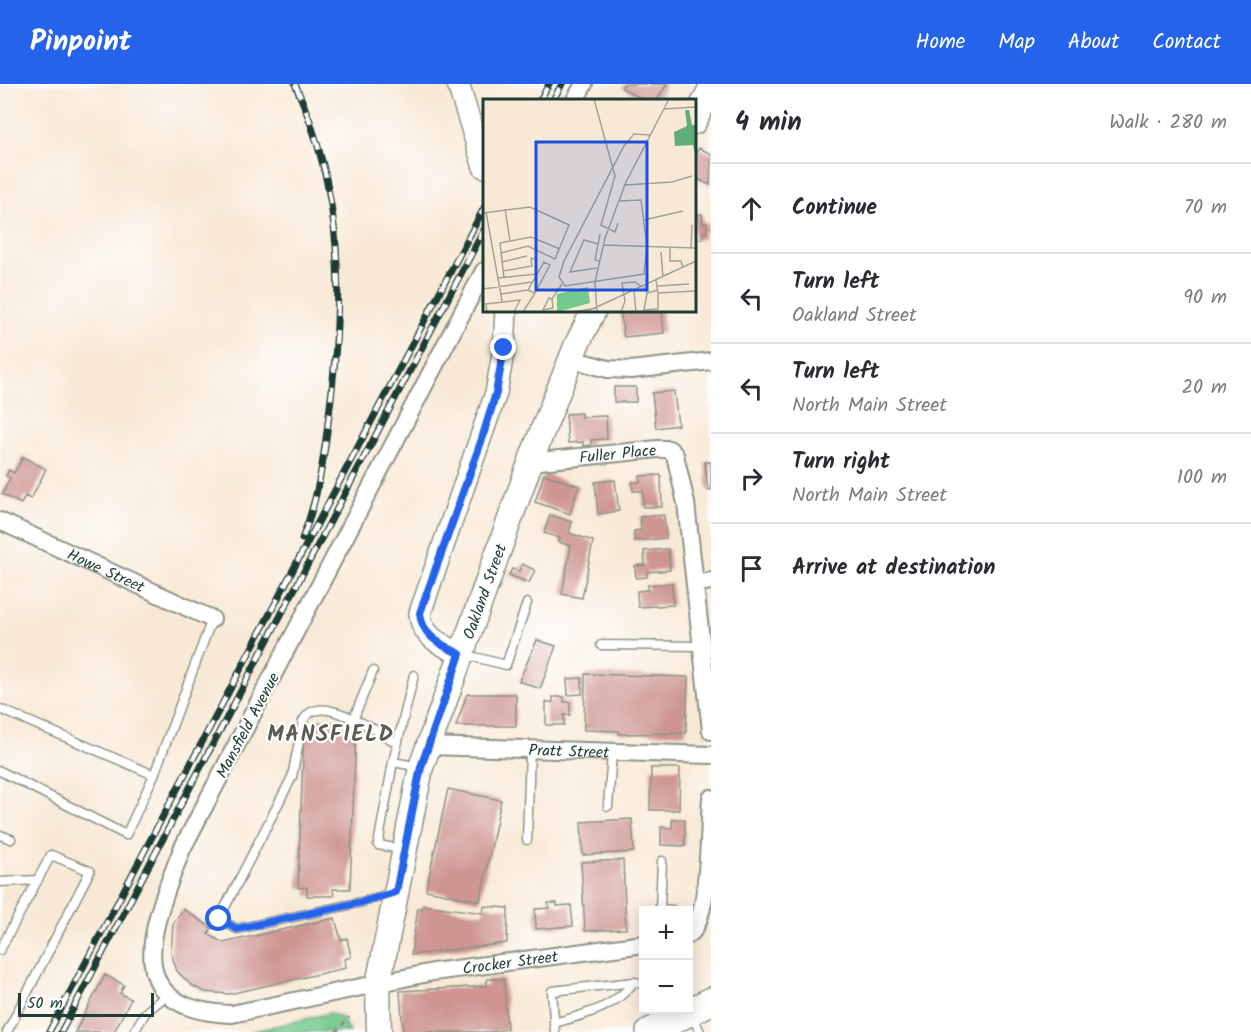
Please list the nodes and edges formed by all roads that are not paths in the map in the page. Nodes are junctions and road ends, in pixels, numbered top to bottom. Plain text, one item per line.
1 (458, 84) edge
2 (584, 84) edge
3 (711, 88) edge
4 (576, 99) edge
5 (696, 118) edge
6 (483, 164) edge
7 (482, 276) edge
8 (506, 312) edge
9 (593, 312) edge
10 (571, 359) junction
11 (711, 361) edge
12 (530, 462) junction
13 (0, 521) edge
14 (703, 583) edge
15 (527, 603) dead end
16 (212, 619) joint
17 (602, 645) dead end
18 (702, 646) junction
19 (460, 654) junction
20 (373, 671) dead end
21 (414, 675) dead end
22 (0, 709) edge
23 (353, 720) junction
24 (711, 732) edge
25 (397, 743) junction
26 (530, 750) junction
27 (612, 753) junction
28 (711, 755) edge
29 (424, 757) junction
30 (393, 762) junction
31 (0, 771) edge
32 (154, 775) junction
33 (711, 798) edge
34 (608, 806) dead end
35 (0, 835) edge
36 (11, 839) dead end
37 (527, 840) dead end
38 (404, 850) junction
39 (709, 856) edge
40 (662, 861) dead end
41 (38, 879) junction
42 (0, 882) edge
43 (396, 892) junction
44 (660, 906) edge
45 (696, 913) edge
46 (10, 933) junction
47 (0, 934) edge
48 (693, 934) edge
49 (639, 945) edge
50 (0, 951) edge
51 (634, 982) junction
52 (639, 983) edge
53 (378, 985) junction
54 (168, 994) junction
55 (691, 1014) edge
56 (554, 1027) edge
57 (7, 1032) edge
58 (134, 1032) edge
59 (380, 1032) edge
60 (650, 1032) edge

1 - 6 street
2 - 4 street
3 - 5 main road
7 - 54 street, Mansfield Avenue
8 - 19 street
9 - 10 main road, Oakland Street
10 - 11 street
10 - 12 main road, Oakland Street
12 - 14 street, Fuller Place
12 - 19 main road, Oakland Street
13 - 16 street, Howe Street
14 - 18 street, Fuller Place
15 - 19 lane
16 - 32 lane
17 - 18 lane
18 - 24 street, Fuller Place
19 - 29 main road, Oakland Street
20 - 23 lane
21 - 25 lane
22 - 32 lane
23 - 25 lane
23 - 43 lane
25 - 30 lane
26 - 27 street, Pratt Street
26 - 29 street, Pratt Street
26 - 37 lane
27 - 28 street, Pratt Street
27 - 34 lane
29 - 30 lane
29 - 38 main road, Oakland Street
30 - 38 lane
31 - 32 lane
33 - 39 street
35 - 36 lane
38 - 43 main road, Oakland Street
39 - 45 street
40 - 44 lane
41 - 42 lane
41 - 46 lane
41 - 57 lane
43 - 53 main road, Oakland Street
45 - 48 street
46 - 47 lane
46 - 50 lane
49 - 53 street, Crocker Street
51 - 52 lane
51 - 56 lane
51 - 56 lane
53 - 54 street, Mansfield Avenue
53 - 59 main road, Oakland Street
54 - 58 lane
55 - 60 main road

